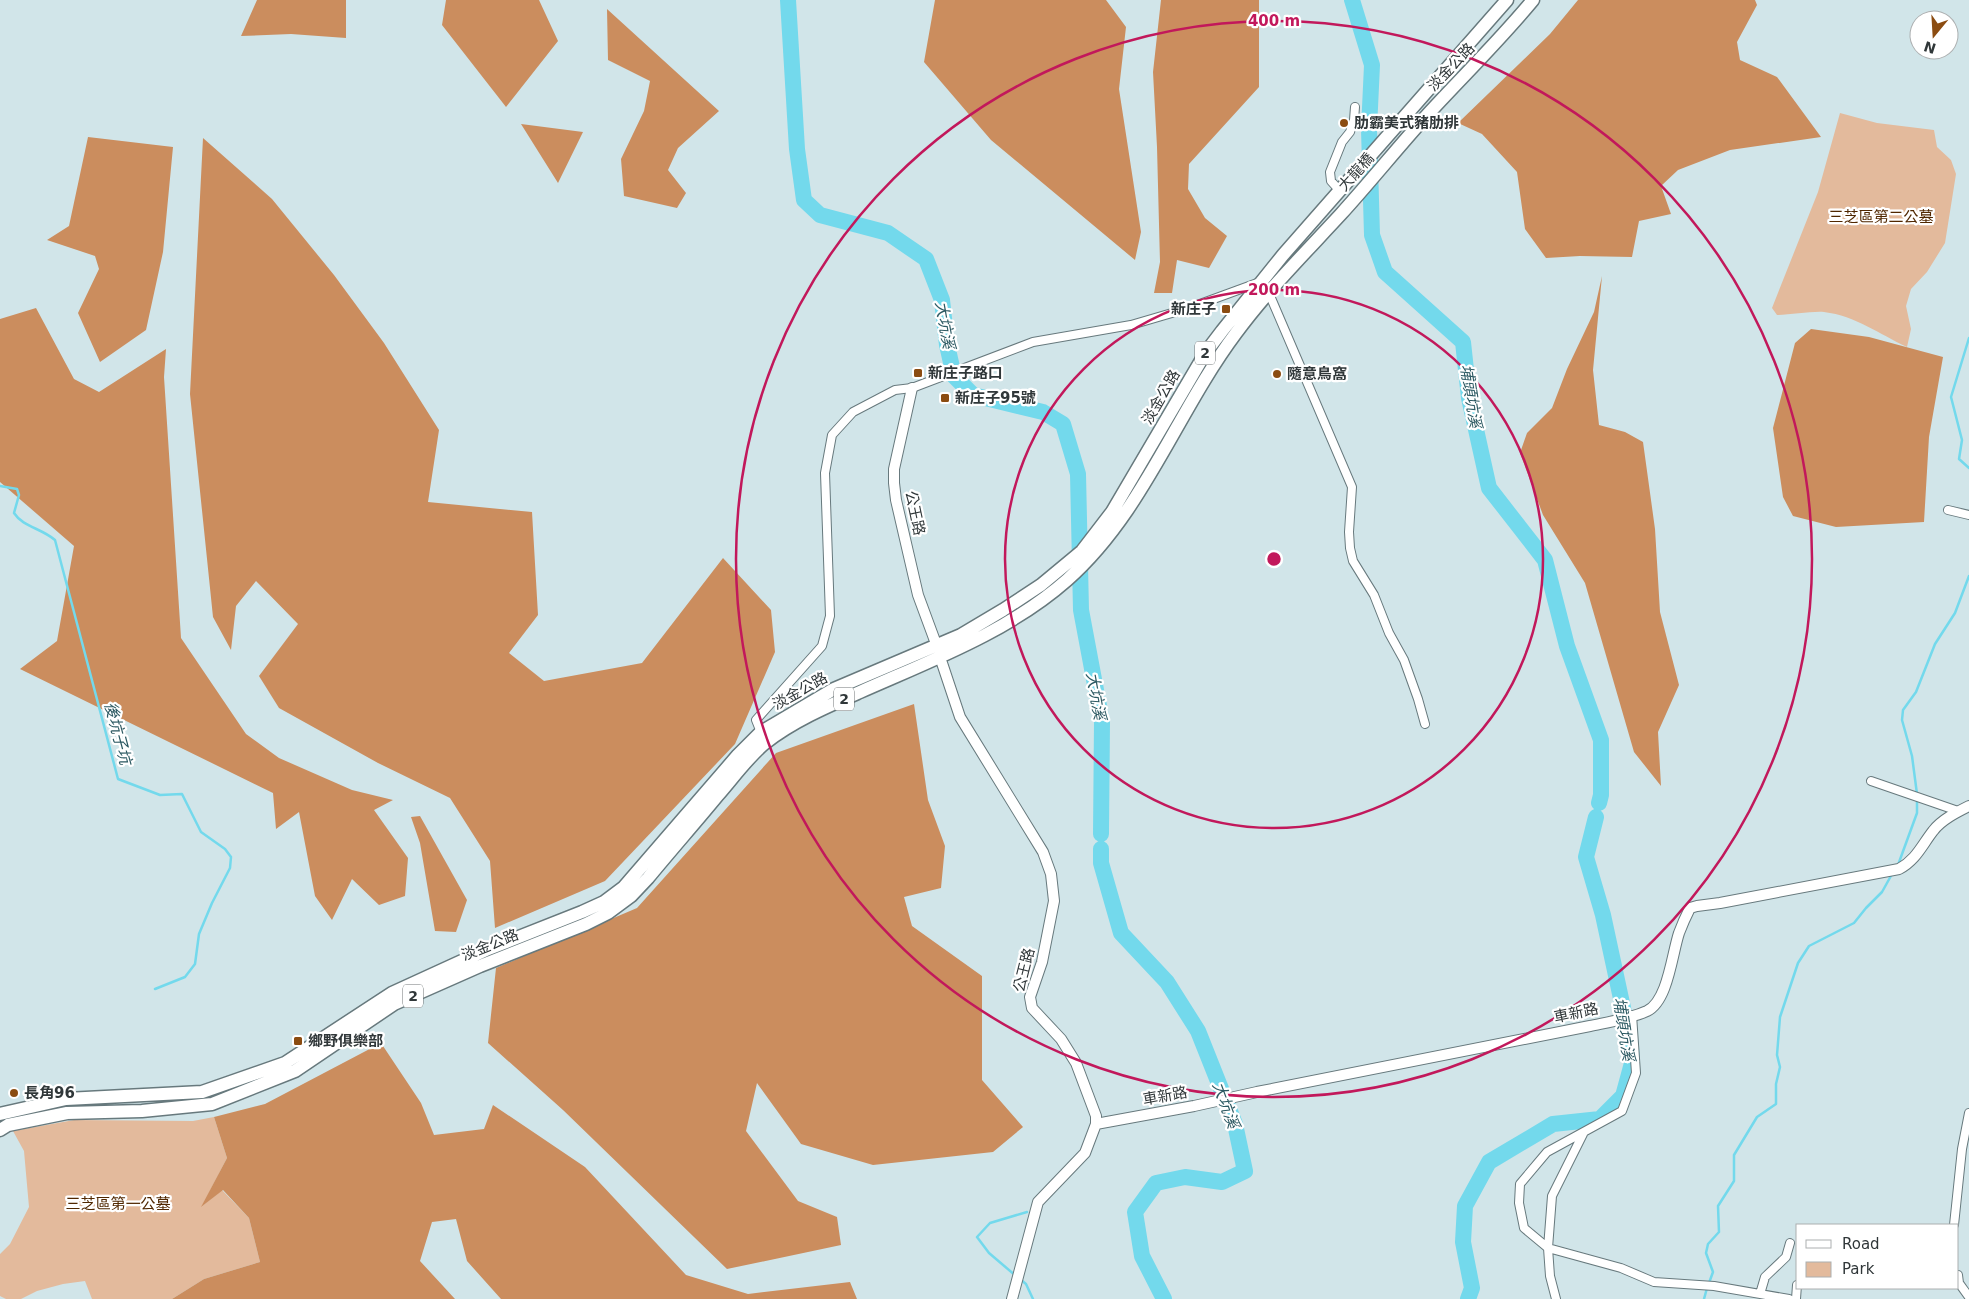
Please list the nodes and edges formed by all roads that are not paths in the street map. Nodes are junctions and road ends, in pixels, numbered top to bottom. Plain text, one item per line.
1 (1507, 0) edge
2 (1533, 0) edge
3 (1355, 107) dead end
4 (1392, 133) joint
5 (1392, 157) joint
6 (1344, 187) junction
7 (1344, 210) joint
8 (1260, 282) junction
9 (1269, 292) junction
10 (912, 388) junction
11 (1948, 510) dead end
12 (1969, 515) edge
13 (1064, 575) junction
14 (935, 641) dead end
15 (942, 663) dead end
16 (1425, 724) dead end
17 (763, 738) junction
18 (1871, 781) dead end
19 (1969, 806) edge
20 (1958, 811) junction
21 (1630, 1016) junction
22 (164, 1094) junction
23 (164, 1109) junction
24 (0, 1114) edge
25 (1969, 1114) edge
26 (1096, 1124) junction
27 (0, 1130) edge
28 (1583, 1134) junction
29 (1954, 1224) edge
30 (1790, 1244) dead end
31 (1548, 1248) junction
32 (1959, 1283) edge
33 (1760, 1294) junction
34 (1969, 1297) edge
35 (1012, 1299) edge
36 (1556, 1299) edge
37 (1789, 1299) edge

1 - 4 main road, 淡金公路 / 2
2 - 5 main road, 淡金公路 / 2
3 - 6 street
4 - 6 main road, 大龍橋 / 2
5 - 7 main road, 大龍橋 / 2
6 - 8 main road, 淡金公路 / 2
7 - 9 main road, 淡金公路 / 2
8 - 9 street
8 - 10 street
8 - 13 main road, 淡金公路 / 2
9 - 13 main road, 淡金公路 / 2
9 - 16 street
10 - 14 street, 公王路
10 - 17 street
11 - 12 street
13 - 17 main road, 淡金公路 / 2
15 - 26 street, 公王路
17 - 22 main road, 淡金公路 / 2
17 - 23 main road, 淡金公路 / 2
18 - 20 street
19 - 20 street, 車新路
20 - 21 street, 車新路
21 - 26 street, 車新路
21 - 28 street
22 - 23 main road
22 - 24 main road, 淡金公路 / 2
23 - 27 main road, 淡金公路 / 2
25 - 29 street
26 - 35 street
28 - 31 street
28 - 31 street
30 - 33 street
31 - 33 street
31 - 36 street
32 - 34 street
33 - 37 street

